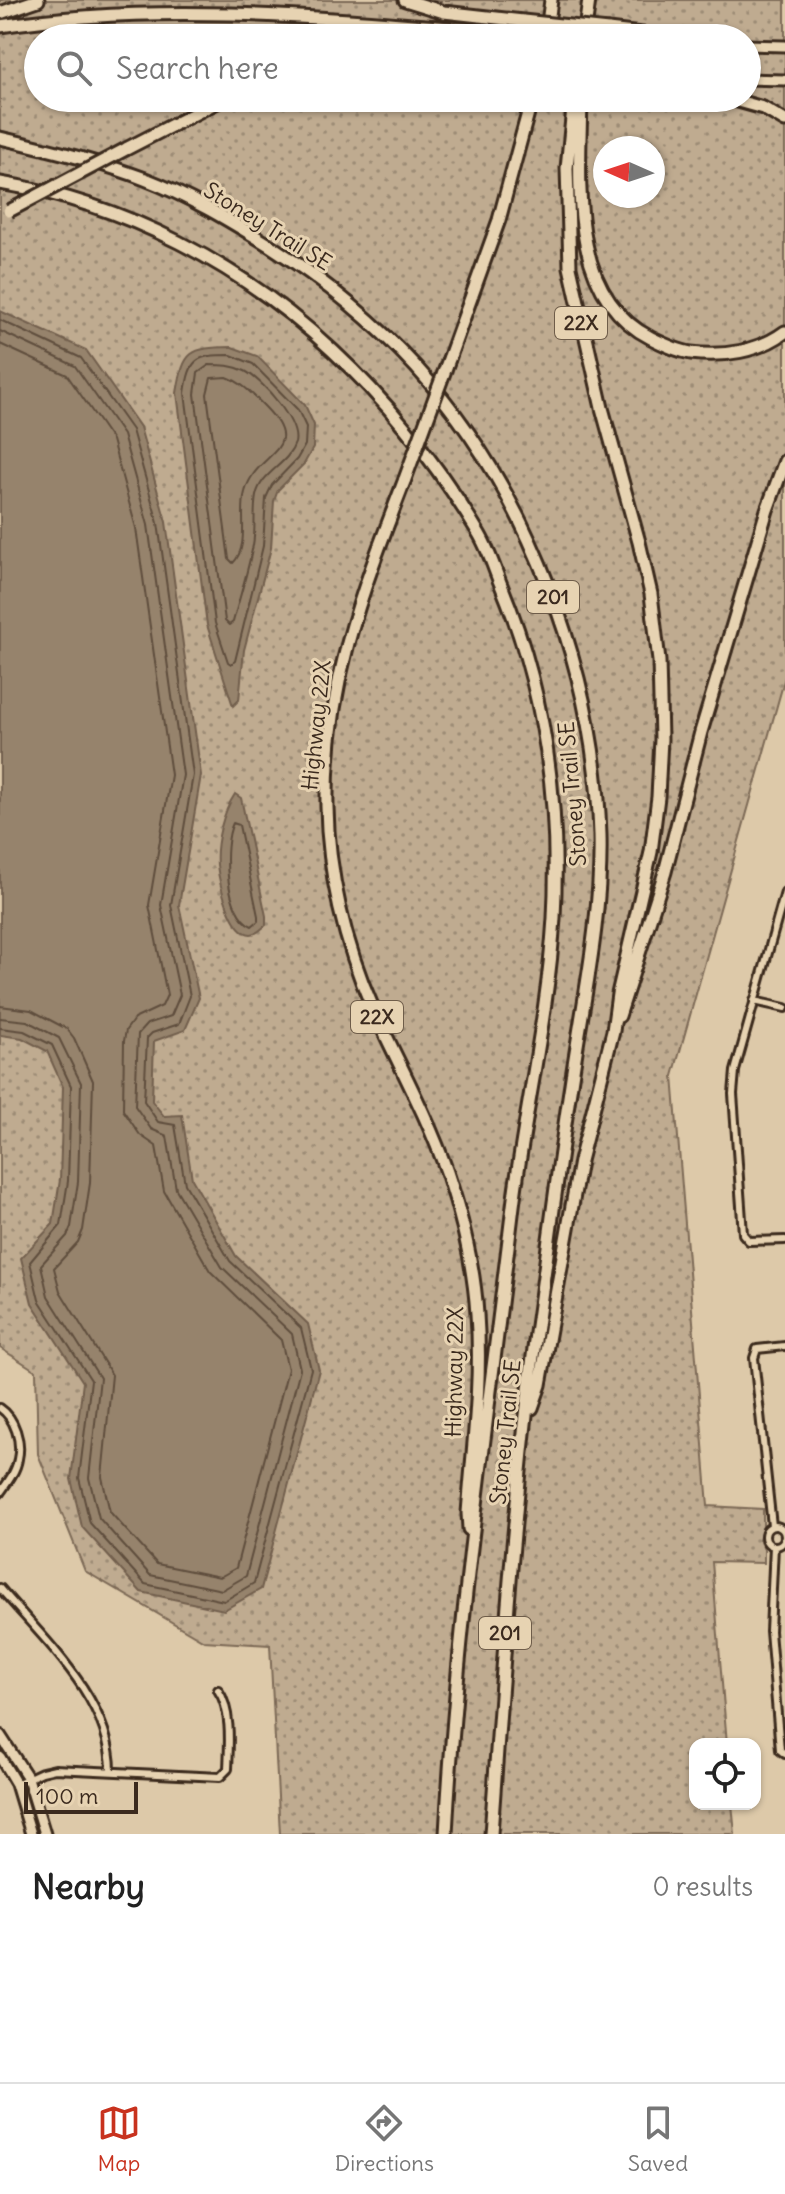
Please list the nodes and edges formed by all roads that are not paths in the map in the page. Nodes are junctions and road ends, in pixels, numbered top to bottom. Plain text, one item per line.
1 (38, 0) edge
2 (405, 0) edge
3 (545, 0) edge
4 (551, 0) edge
5 (589, 0) edge
6 (0, 13) edge
7 (461, 24) edge
8 (506, 24) edge
9 (546, 24) edge
10 (548, 24) edge
11 (586, 24) edge
12 (0, 26) edge
13 (761, 45) edge
14 (785, 46) edge
15 (761, 79) edge
16 (785, 80) edge
17 (761, 107) edge
18 (198, 112) edge
19 (528, 112) edge
20 (573, 112) edge
21 (581, 112) edge
22 (785, 121) edge
23 (0, 138) edge
24 (0, 183) edge
25 (4, 214) edge
26 (785, 332) edge
27 (785, 461) edge
28 (785, 892) edge
29 (754, 1001) junction
30 (785, 1008) edge
31 (613, 1031) junction
32 (785, 1240) edge
33 (785, 1346) edge
34 (0, 1408) edge
35 (524, 1432) junction
36 (0, 1493) edge
37 (772, 1526) junction
38 (785, 1537) edge
39 (774, 1546) junction
40 (471, 1554) junction
41 (0, 1588) edge
42 (218, 1690) dead end
43 (0, 1735) edge
44 (785, 1754) edge
45 (0, 1757) edge
46 (111, 1771) junction
47 (28, 1778) junction
48 (16, 1784) junction
49 (31, 1834) edge
50 (45, 1834) edge
51 (446, 1834) edge
52 (491, 1834) edge

1 - 6 highway
2 - 8 highway
3 - 9 highway
4 - 10 highway
5 - 11 highway
7 - 12 highway
13 - 14 street
15 - 16 street
17 - 22 highway
18 - 25 highway, bridge
19 - 40 highway, Highway 22X / 22X, bridge
20 - 31 highway, 22X
21 - 26 highway
23 - 35 highway, Stoney Trail SE / 201
24 - 40 highway, Stoney Trail SE / 201
27 - 31 highway
28 - 29 street
29 - 30 street
29 - 32 street
31 - 35 highway, 22X
33 - 37 street
34 - 36 street
35 - 52 highway, Stoney Trail SE / 201
37 - 38 street
37 - 39 street
38 - 39 street
39 - 44 street
40 - 51 highway, Stoney Trail SE / 201
41 - 46 street
42 - 46 street
43 - 47 street
45 - 48 street
46 - 47 street
47 - 48 street
47 - 50 street
48 - 49 street

